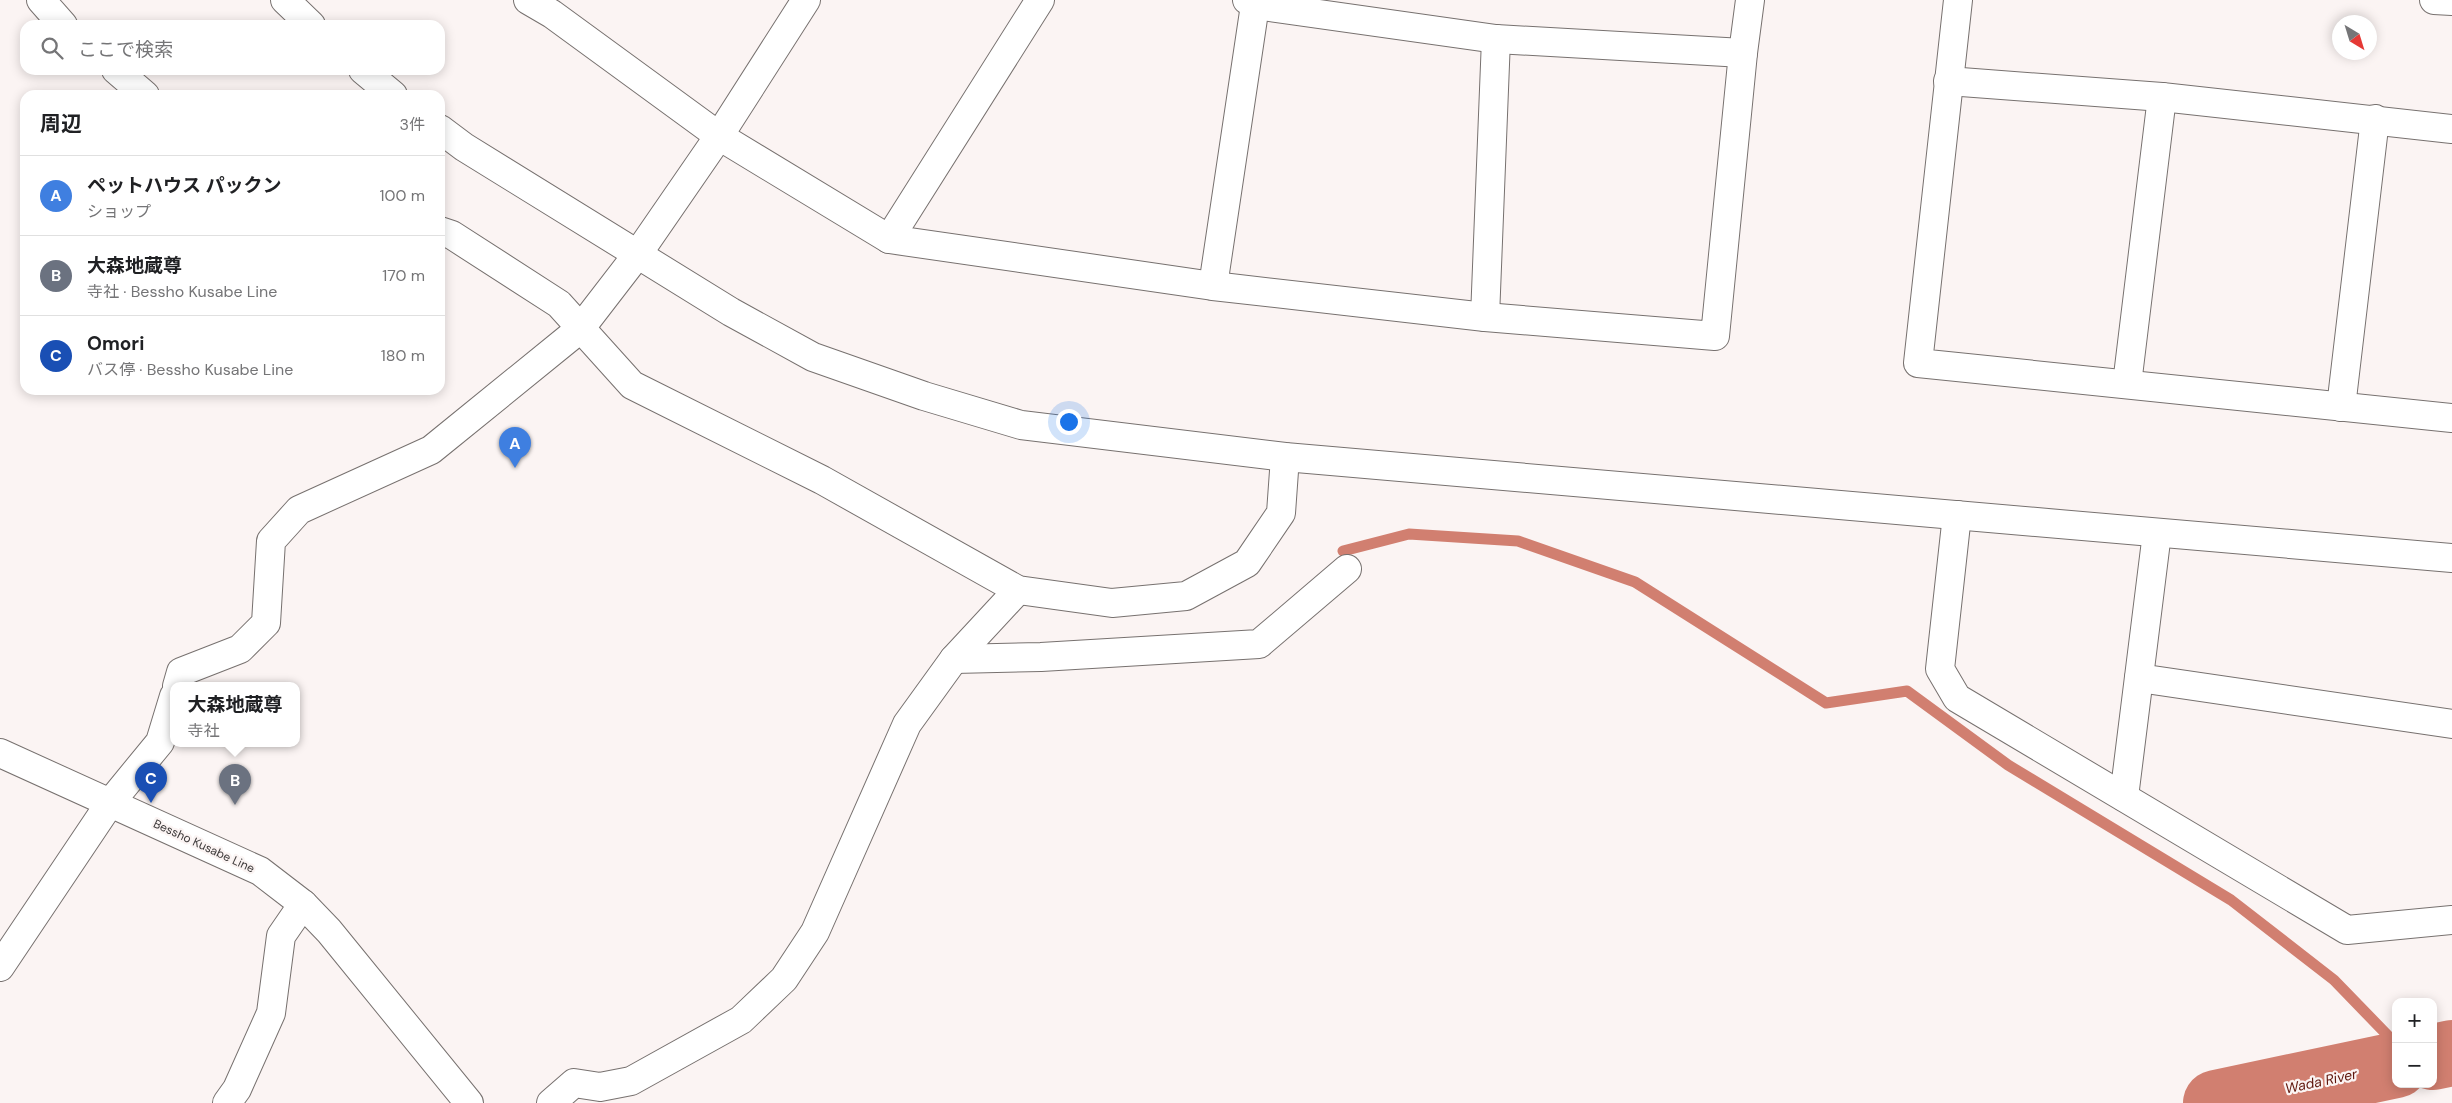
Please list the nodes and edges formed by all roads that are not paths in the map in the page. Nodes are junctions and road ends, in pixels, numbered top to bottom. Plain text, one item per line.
1 (41, 0) edge
2 (285, 0) edge
3 (528, 0) edge
4 (806, 0) edge
5 (1040, 0) edge
6 (1750, 0) edge
7 (1958, 0) edge
8 (2434, 0) edge
9 (2452, 1) edge
10 (1251, 3) edge
11 (556, 7) edge
12 (59, 20) edge
13 (306, 20) edge
14 (1496, 39) junction
15 (1743, 53) junction
16 (122, 75) edge
17 (370, 75) edge
18 (1948, 81) junction
19 (139, 90) edge
20 (387, 90) edge
21 (2162, 97) junction
22 (2375, 119) junction
23 (2452, 129) edge
24 (445, 133) edge
25 (719, 136) junction
26 (445, 233) edge
27 (889, 239) junction
28 (637, 255) junction
29 (1213, 286) junction
30 (1485, 317) junction
31 (580, 328) junction
32 (2127, 384) junction
33 (2341, 407) junction
34 (2452, 418) edge
35 (1285, 457) junction
36 (1957, 515) junction
37 (2157, 533) junction
38 (2452, 558) edge
39 (1347, 569) dead end
40 (1018, 590) junction
41 (954, 659) junction
42 (2138, 678) junction
43 (177, 682) edge
44 (170, 709) edge
45 (2452, 724) edge
46 (0, 753) edge
47 (2124, 798) junction
48 (110, 803) junction
49 (303, 904) junction
50 (2452, 920) edge
51 (0, 967) edge
52 (227, 1103) edge
53 (469, 1103) edge
54 (551, 1103) edge

1 - 12 street
2 - 13 street
3 - 11 street
4 - 25 street
5 - 27 street
6 - 15 street
7 - 18 street
8 - 9 street
10 - 14 street
10 - 29 street
11 - 25 street
14 - 15 street
14 - 30 street
15 - 30 street
16 - 19 street
17 - 20 street
18 - 21 street
18 - 32 street
21 - 22 street
21 - 32 street
22 - 23 street
22 - 33 street
24 - 28 street
25 - 27 street
25 - 28 street
26 - 31 street
27 - 29 street
28 - 31 street
28 - 35 street
29 - 30 street
31 - 40 street
31 - 43 street
32 - 33 street
33 - 34 street
35 - 36 street
35 - 40 street
36 - 37 street
36 - 47 street
37 - 38 street
37 - 42 street
39 - 41 street
40 - 41 street
41 - 54 street
42 - 45 street
42 - 47 street
44 - 48 street
46 - 48 street, Bessho Kusabe Line
47 - 50 street
48 - 49 street, Bessho Kusabe Line
48 - 51 street
49 - 52 street
49 - 53 street, Bessho Kusabe Line

